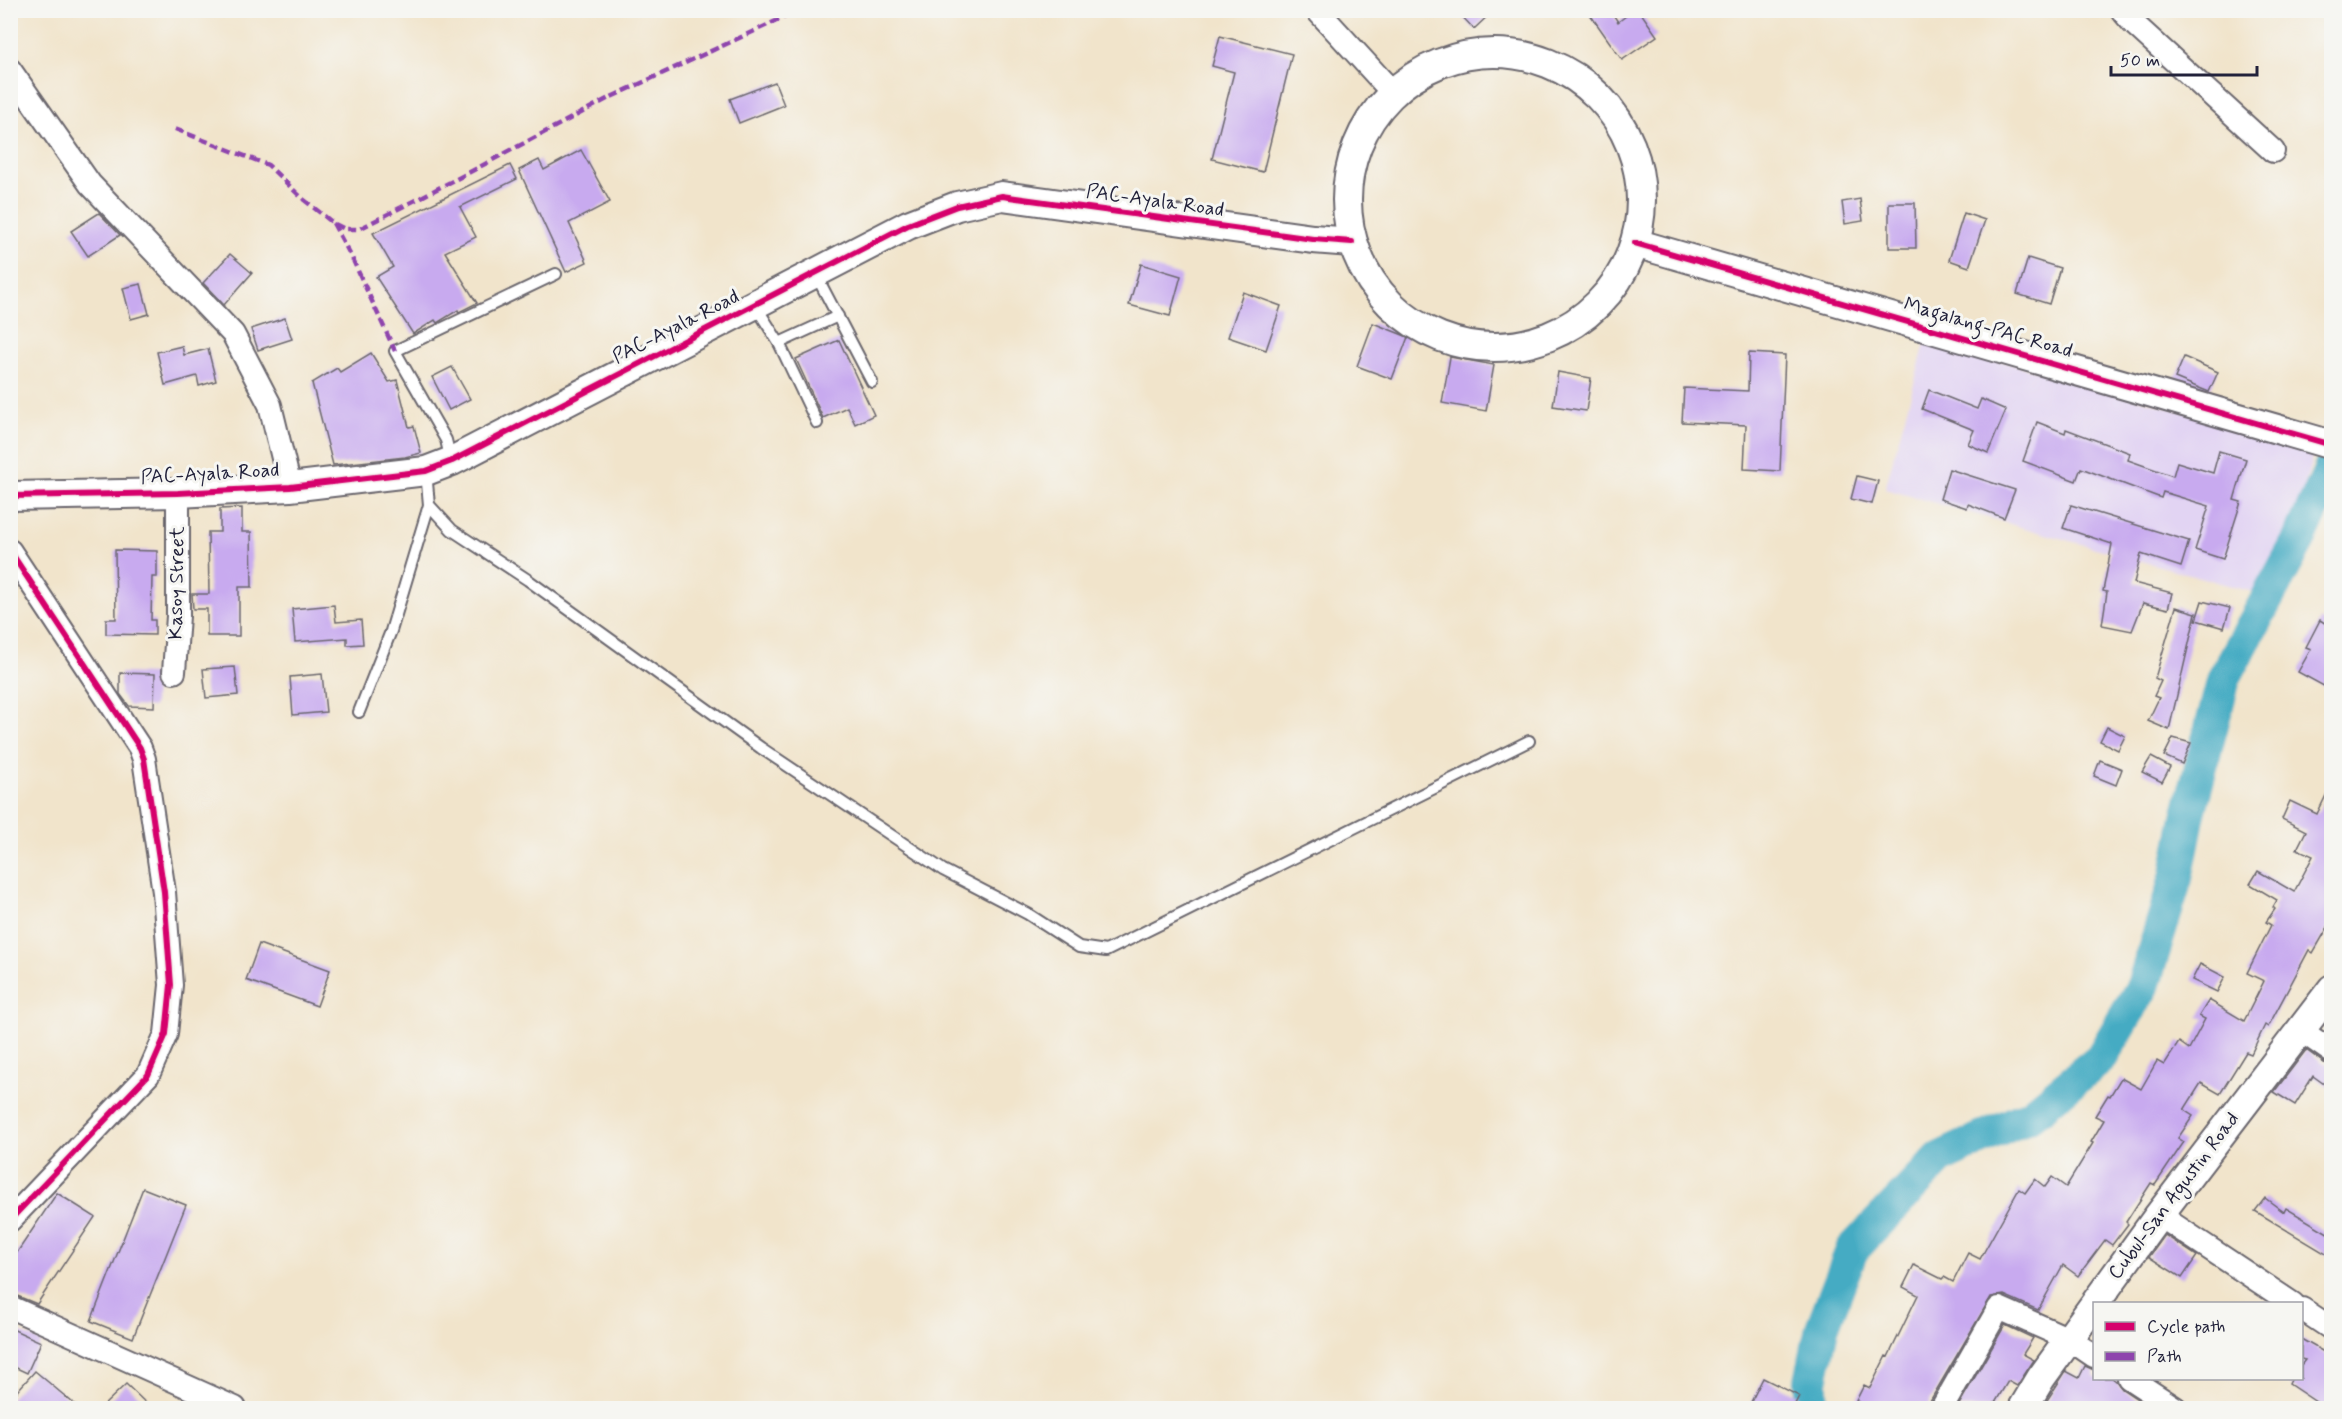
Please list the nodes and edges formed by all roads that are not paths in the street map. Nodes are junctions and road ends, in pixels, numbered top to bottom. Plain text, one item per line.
1 (1317, 10) edge
2 (2122, 10) edge
3 (10, 70) edge
4 (1392, 92) junction
5 (2273, 151) dead end
6 (1352, 242) junction
7 (1635, 243) junction
8 (816, 273) junction
9 (556, 274) dead end
10 (755, 304) junction
11 (838, 316) junction
12 (778, 343) junction
13 (872, 382) dead end
14 (817, 423) dead end
15 (2331, 445) edge
16 (439, 466) junction
17 (290, 486) junction
18 (178, 493) junction
19 (10, 496) edge
20 (429, 506) junction
21 (10, 551) edge
22 (174, 672) dead end
23 (359, 712) dead end
24 (1529, 741) dead end
25 (2331, 989) edge
26 (2299, 1029) junction
27 (2331, 1052) edge
28 (2159, 1215) junction
29 (10, 1220) edge
30 (2096, 1302) edge
31 (2290, 1302) edge
32 (2093, 1306) edge
33 (10, 1307) edge
34 (2303, 1310) edge
35 (2331, 1329) edge
36 (2069, 1339) junction
37 (2093, 1355) edge
38 (2132, 1380) edge
39 (235, 1408) edge
40 (1942, 1408) edge
41 (2023, 1408) edge
42 (2175, 1408) edge

1 - 4 street
2 - 5 street
3 - 17 street
4 - 6 street
4 - 7 street
6 - 7 street
6 - 8 street, PAC-Ayala Road
7 - 15 street, Magalang-PAC Road
8 - 10 street, PAC-Ayala Road
8 - 11 lane
9 - 16 lane
10 - 12 lane
10 - 16 street, PAC-Ayala Road
11 - 12 lane
11 - 13 lane
12 - 14 lane
16 - 17 street, PAC-Ayala Road
16 - 20 lane
17 - 18 street, PAC-Ayala Road
18 - 19 street, PAC-Ayala Road
18 - 22 street, Kasoy Street
20 - 23 lane
20 - 24 lane
21 - 29 street
25 - 26 street, Cubul-San Agustin Road
26 - 27 street
26 - 28 street, Cubul-San Agustin Road
28 - 30 street, Cubul-San Agustin Road
28 - 31 street
32 - 36 street, Cubul-San Agustin Road
33 - 39 street
34 - 35 street
36 - 37 street
36 - 40 street
36 - 41 street, Cubul-San Agustin Road
38 - 42 street

